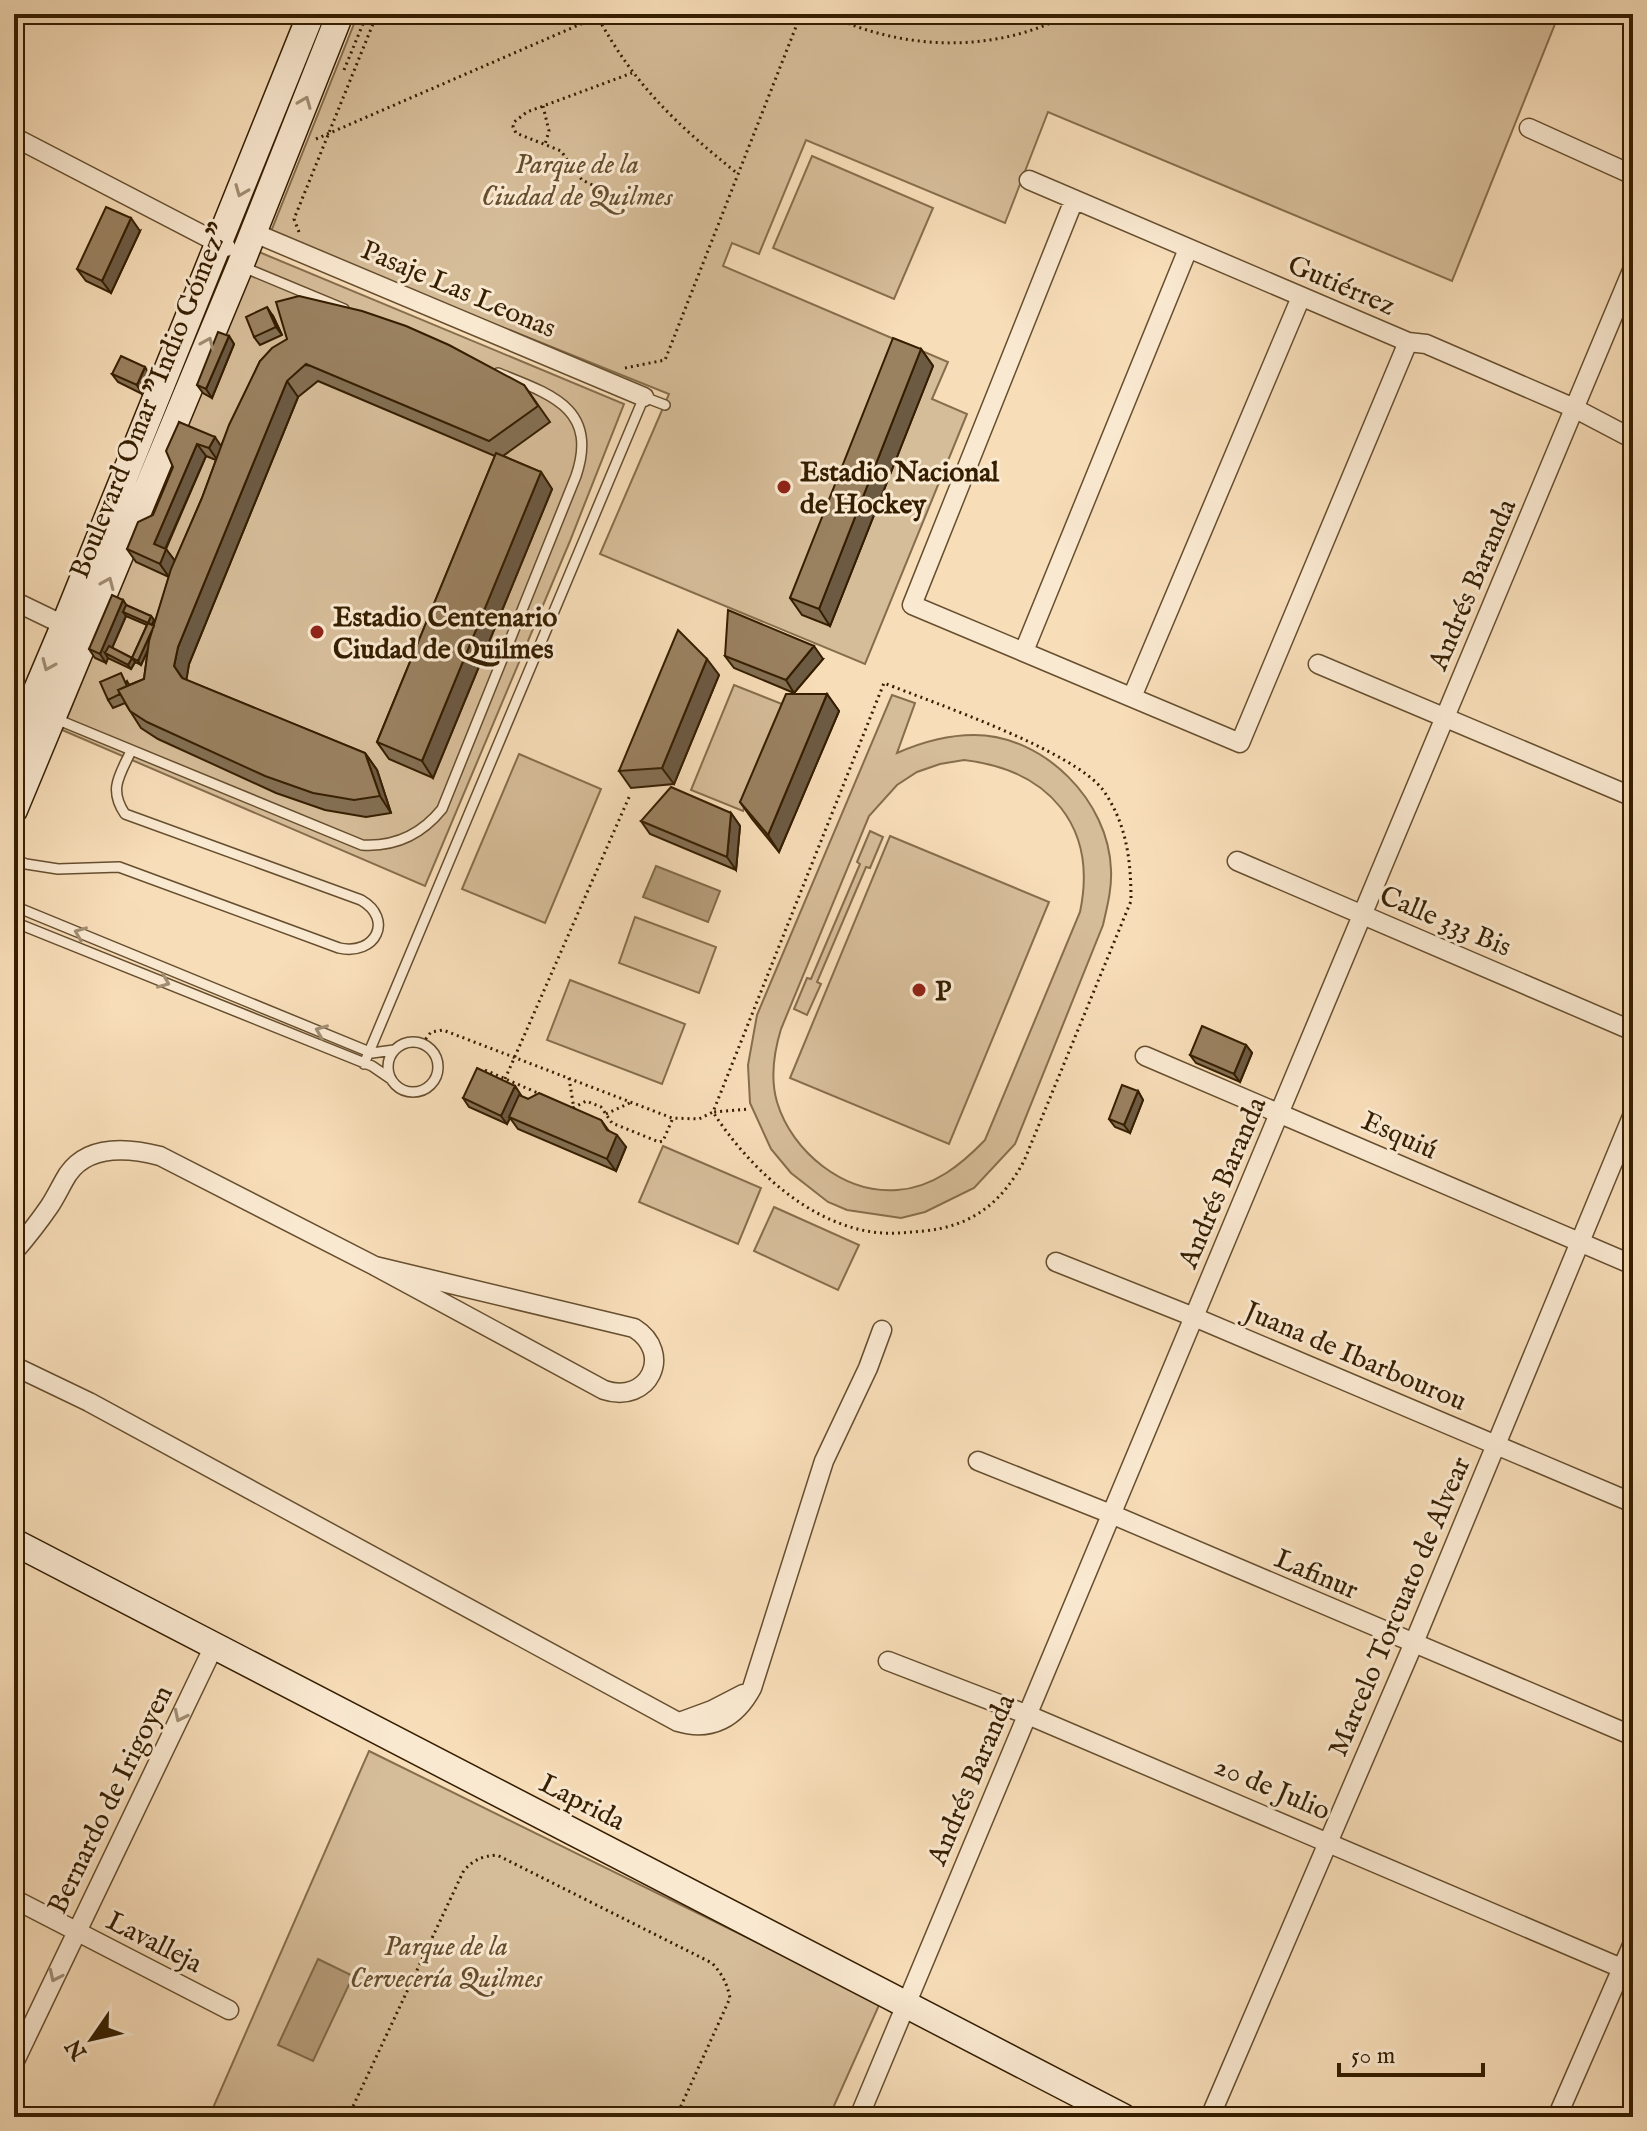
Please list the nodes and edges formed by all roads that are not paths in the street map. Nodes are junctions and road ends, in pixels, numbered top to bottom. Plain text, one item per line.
1 (311, 14) edge
2 (340, 14) edge
3 (1529, 128) dead end
4 (14, 137) edge
5 (1633, 175) edge
6 (1029, 180) dead end
7 (1074, 200) junction
8 (239, 249) junction
9 (1188, 249) junction
10 (1633, 268) edge
11 (1301, 297) junction
12 (351, 311) edge
13 (1408, 342) junction
14 (492, 370) edge
15 (644, 397) junction
16 (665, 405) dead end
17 (1574, 408) junction
18 (1633, 439) edge
19 (14, 601) edge
20 (75, 631) junction
21 (1024, 651) junction
22 (1318, 664) dead end
23 (1132, 697) junction
24 (54, 717) junction
25 (1446, 718) junction
26 (14, 744) edge
27 (131, 751) junction
28 (1633, 797) edge
29 (14, 810) edge
30 (14, 859) edge
31 (1237, 861) dead end
32 (14, 906) edge
33 (1363, 915) junction
34 (14, 922) edge
35 (1633, 1031) edge
36 (394, 1050) junction
37 (370, 1051) junction
38 (1145, 1056) dead end
39 (364, 1064) junction
40 (391, 1079) junction
41 (1281, 1113) junction
42 (1633, 1114) edge
43 (1580, 1243) junction
44 (14, 1252) edge
45 (1056, 1262) dead end
46 (1633, 1265) edge
47 (375, 1266) junction
48 (1194, 1317) junction
49 (882, 1330) dead end
50 (14, 1366) edge
51 (1496, 1445) junction
52 (978, 1461) dead end
53 (1633, 1503) edge
54 (1111, 1514) junction
55 (14, 1542) edge
56 (1413, 1645) junction
57 (214, 1646) junction
58 (888, 1661) dead end
59 (1028, 1715) junction
60 (1633, 1736) edge
61 (1329, 1841) junction
62 (14, 1899) edge
63 (76, 1932) junction
64 (1633, 1943) edge
65 (1628, 1971) edge
66 (907, 2005) junction
67 (229, 2010) dead end
68 (14, 2063) edge
69 (859, 2117) edge
70 (1123, 2117) edge
71 (1210, 2117) edge
72 (1557, 2117) edge

1 -> 8 street
8 -> 2 street, Boulevard Omar "Indio Gómez"
3 - 5 street
4 - 8 street, Pasaje Las Leonas
6 - 7 street, Gutiérrez
7 - 9 street, Gutiérrez
7 - 21 street
8 - 12 lane
8 - 15 street, Pasaje Las Leonas
8 - 20 street, Boulevard Omar "Indio Gómez"
9 - 11 street, Gutiérrez
9 - 21 street
10 - 17 street, Andrés Baranda
11 - 13 street, Gutiérrez
11 - 23 street
13 - 17 street, Gutiérrez
13 - 23 street
14 - 27 lane
15 - 16 lane
15 - 37 lane
17 - 18 street, Gutiérrez
17 - 25 street, Andrés Baranda
19 - 20 street
20 - 24 street, Boulevard Omar "Indio Gómez"
20 -> 26 street
21 - 23 street
22 - 25 street
24 - 27 lane
24 - 29 street, Boulevard Omar "Indio Gómez"
25 - 28 street
25 - 33 street, Andrés Baranda
27 - 30 lane
31 - 33 street, Calle 333 Bis
37 -> 32 lane
33 - 35 street, Calle 333 Bis
33 - 41 street, Andrés Baranda
34 -> 39 lane
36 - 37 lane
36 - 40 lane
36 - 40 lane
37 - 39 lane
38 - 41 street, Esquiú
39 - 40 lane
41 - 43 street, Esquiú
41 - 48 street, Andrés Baranda
42 - 43 street, Marcelo Torcuato de Alvear
43 - 46 street, Esquiú
43 - 51 street, Marcelo Torcuato de Alvear
44 - 47 street
45 - 48 street, Juana de Ibarbourou
47 - 47 street
48 - 51 street, Juana de Ibarbourou
48 - 54 street, Andrés Baranda
49 - 50 street
51 - 53 street, Juana de Ibarbourou
51 - 56 street, Marcelo Torcuato de Alvear
52 - 54 street, Lafinur
54 - 56 street, Lafinur
54 - 59 street, Andrés Baranda
55 - 57 street, Laprida
56 - 60 street, Lafinur
56 - 61 street, Marcelo Torcuato de Alvear
57 -> 63 street, Bernardo de Irigoyen
57 - 66 street, Laprida
58 - 59 street, 20 de Julio
59 - 61 street, 20 de Julio
59 - 66 street, Andrés Baranda
61 - 65 street, 20 de Julio
61 - 71 street, Marcelo Torcuato de Alvear
62 - 63 street, Lavalleja
63 - 67 street, Lavalleja
63 -> 68 street, Bernardo de Irigoyen
64 - 65 street
65 - 72 street
66 - 69 street, Andrés Baranda
66 - 70 street, Laprida

